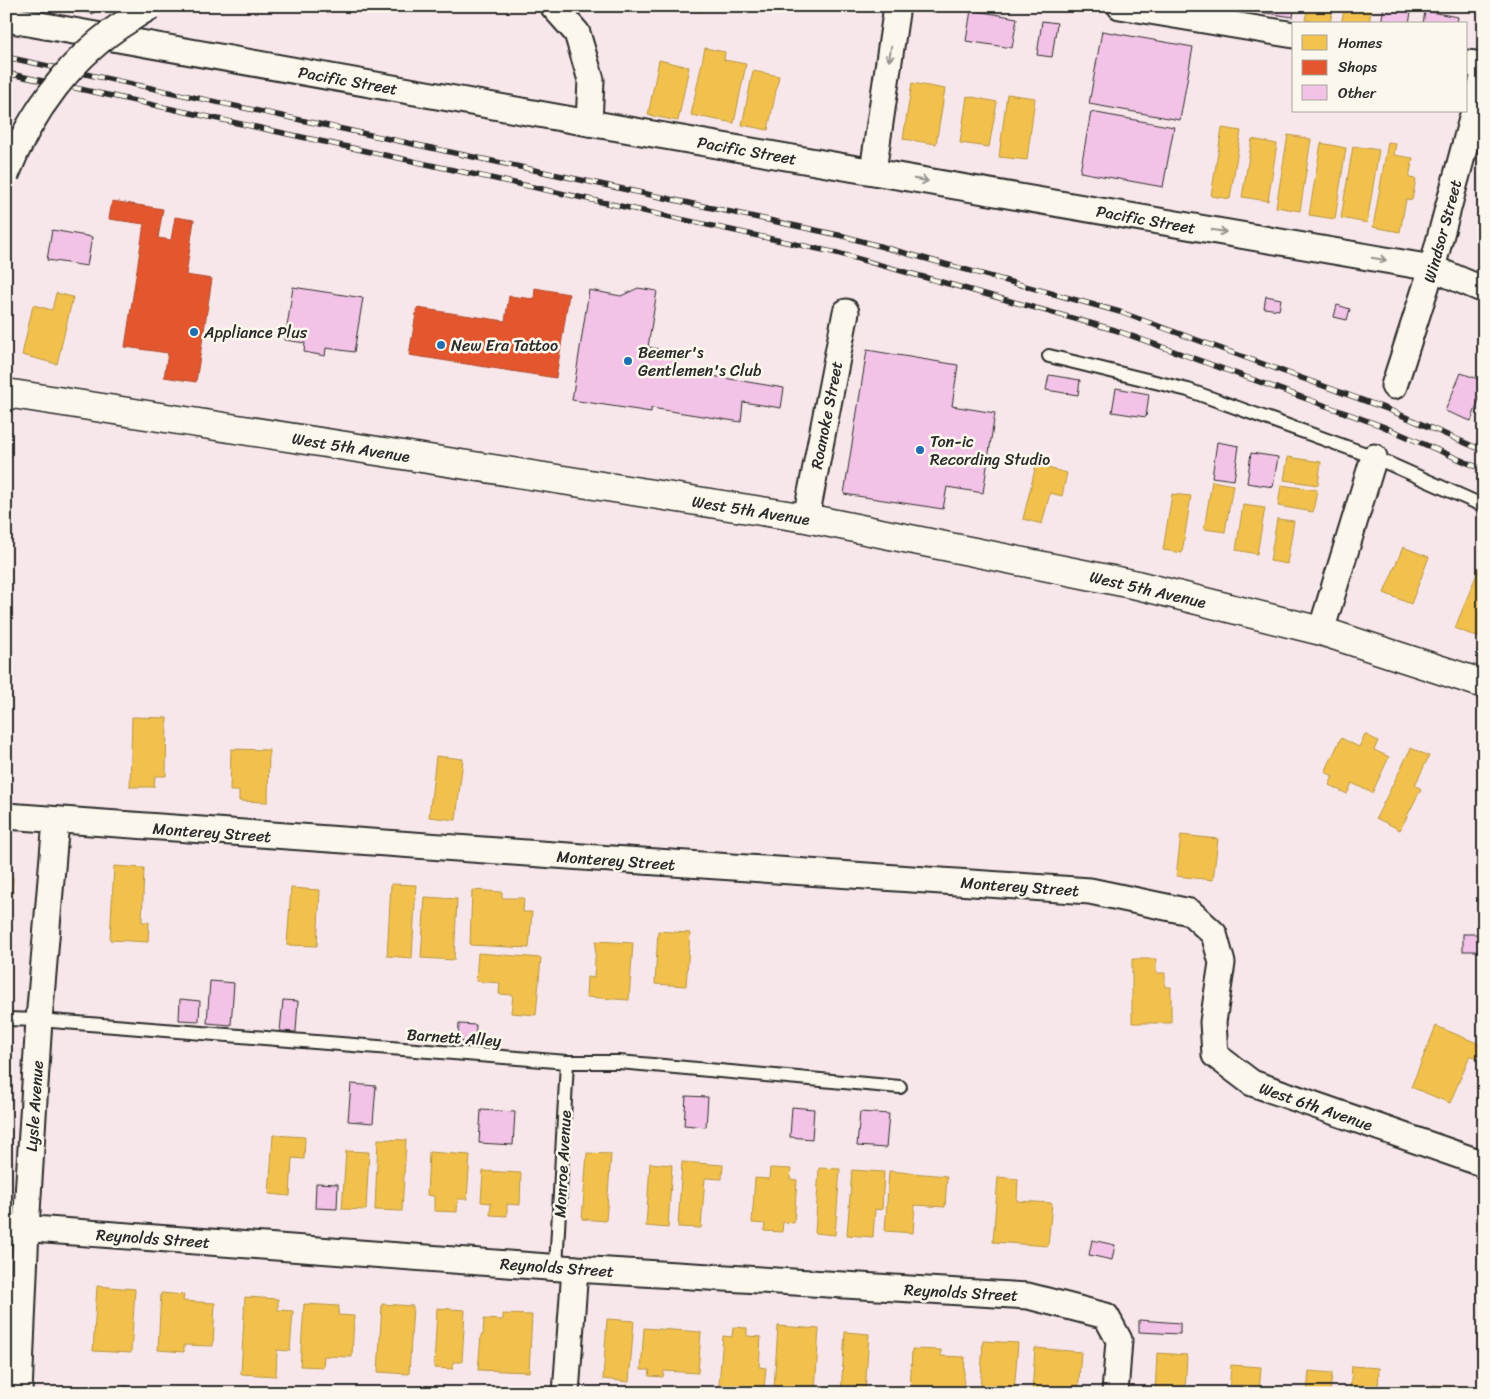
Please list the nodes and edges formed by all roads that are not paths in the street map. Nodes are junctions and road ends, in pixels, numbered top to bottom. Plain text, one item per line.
1 (152, 6) edge
2 (553, 6) edge
3 (897, 6) edge
4 (1120, 6) edge
5 (6, 19) edge
6 (1292, 34) edge
7 (1468, 63) edge
8 (1484, 66) edge
9 (1484, 74) edge
10 (589, 123) junction
11 (873, 172) junction
12 (6, 175) edge
13 (1432, 268) junction
14 (1484, 290) edge
15 (846, 312) dead end
16 (1049, 356) dead end
17 (1394, 386) dead end
18 (6, 393) edge
19 (1374, 458) junction
20 (1484, 506) edge
21 (806, 518) junction
22 (1321, 631) junction
23 (1484, 684) edge
24 (6, 816) edge
25 (56, 821) junction
26 (1214, 934) joint
27 (6, 1019) edge
28 (39, 1020) junction
29 (567, 1062) junction
30 (900, 1087) dead end
31 (1484, 1164) edge
32 (16, 1228) edge
33 (565, 1268) junction
34 (19, 1393) edge
35 (566, 1393) edge
36 (1115, 1393) edge

1 - 12 street, bridge
2 - 10 street
3 -> 11 street
4 - 6 street
5 - 10 street, Pacific Street
7 - 8 street
9 - 13 street, Windsor Street
10 - 11 street, Pacific Street
11 -> 13 street, Pacific Street
13 - 14 street, Pacific Street
13 - 17 street, Windsor Street
15 - 21 street, Roanoke Street
16 - 19 lane
18 - 21 main road, West 5th Avenue
19 - 20 lane
19 - 22 street
21 - 22 main road, West 5th Avenue
22 - 23 main road, West 5th Avenue
24 - 25 street, Monterey Street
25 - 26 street, Monterey Street
25 - 28 street, Lysle Avenue
26 - 31 street, West 6th Avenue
27 - 28 lane, Barnett Alley
28 - 29 lane, Barnett Alley
28 - 32 street, Lysle Avenue
29 - 30 lane, Barnett Alley
29 - 33 lane, Monroe Avenue
32 - 33 street, Reynolds Street
32 - 34 street, Lysle Avenue
33 - 35 street, Monroe Avenue
33 - 36 street, Reynolds Street

